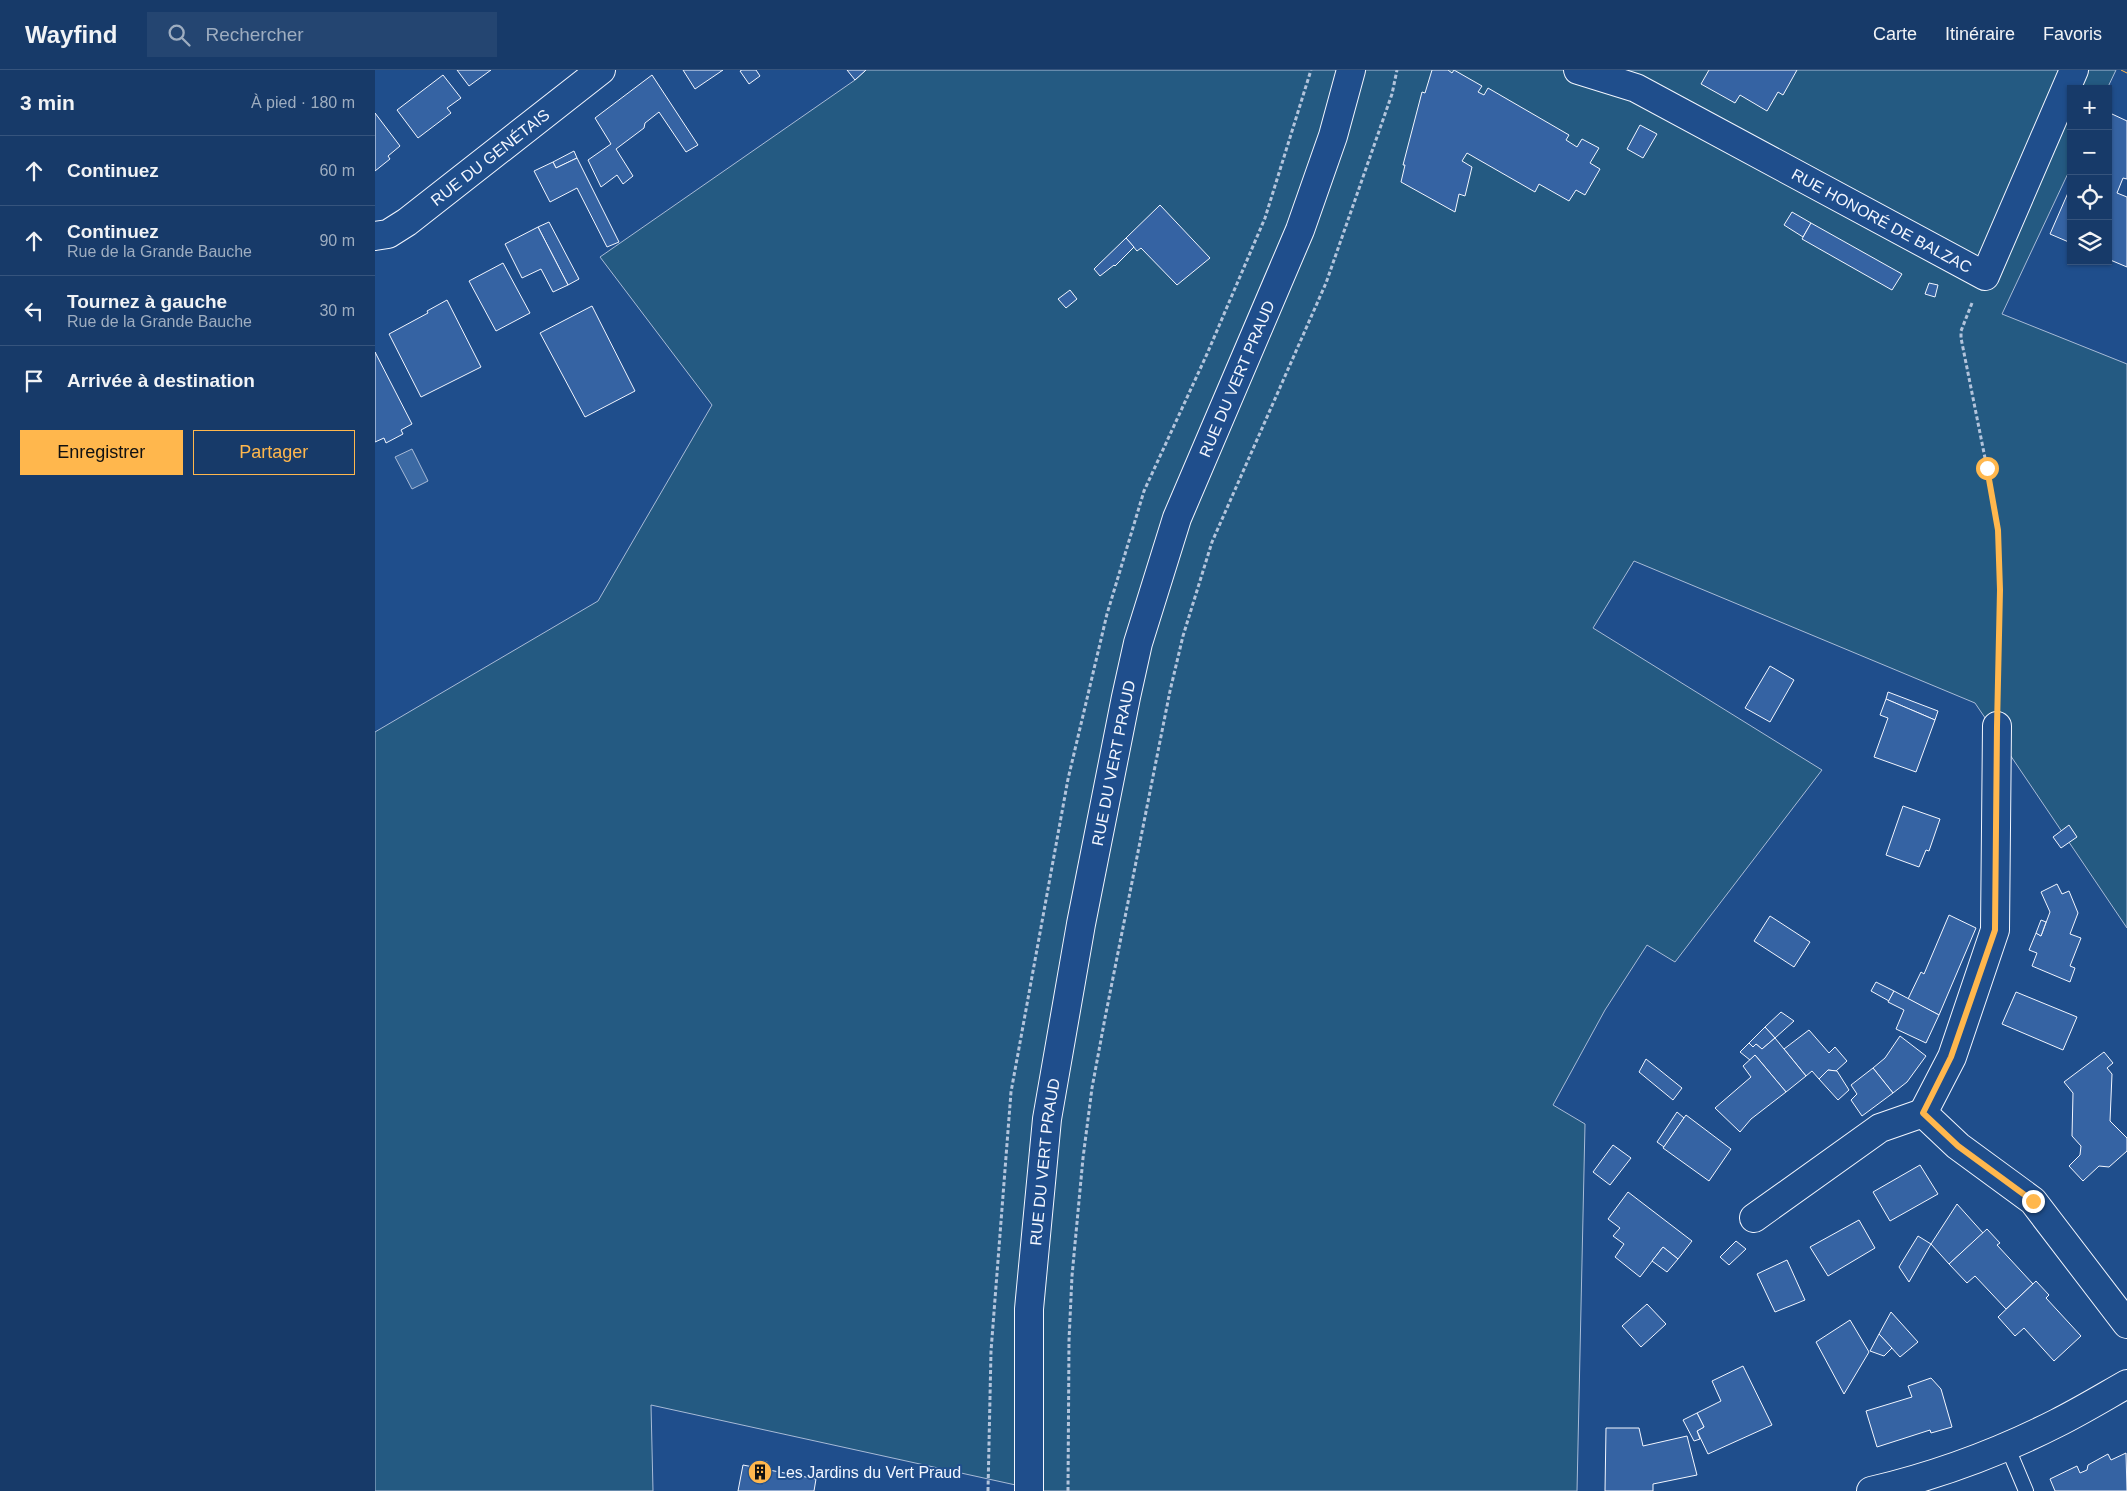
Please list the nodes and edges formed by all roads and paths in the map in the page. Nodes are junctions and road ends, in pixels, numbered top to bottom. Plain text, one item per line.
1 (601, 70) edge
2 (1351, 70) edge
3 (1397, 70) edge
4 (1578, 70) edge
5 (2074, 70) edge
6 (375, 236) edge
7 (1985, 276) junction
8 (1997, 726) joint
9 (1923, 1113) junction
10 (1754, 1218) dead end
11 (2127, 1324) edge
12 (2127, 1384) edge
13 (2007, 1446) junction
14 (1029, 1491) edge
15 (1068, 1491) edge
16 (1871, 1491) edge
17 (2026, 1491) edge

1 - 6 street, RUE DU GENÉTAIS
2 - 14 street, RUE DU VERT PRAUD
3 - 15 path
4 - 7 street, RUE HONORÉ DE BALZAC
5 - 7 street, RUE HONORÉ DE BALZAC
7 - 8 path
8 - 9 street
9 - 10 street
9 - 11 street
12 - 13 street
13 - 16 street
13 - 17 lane

